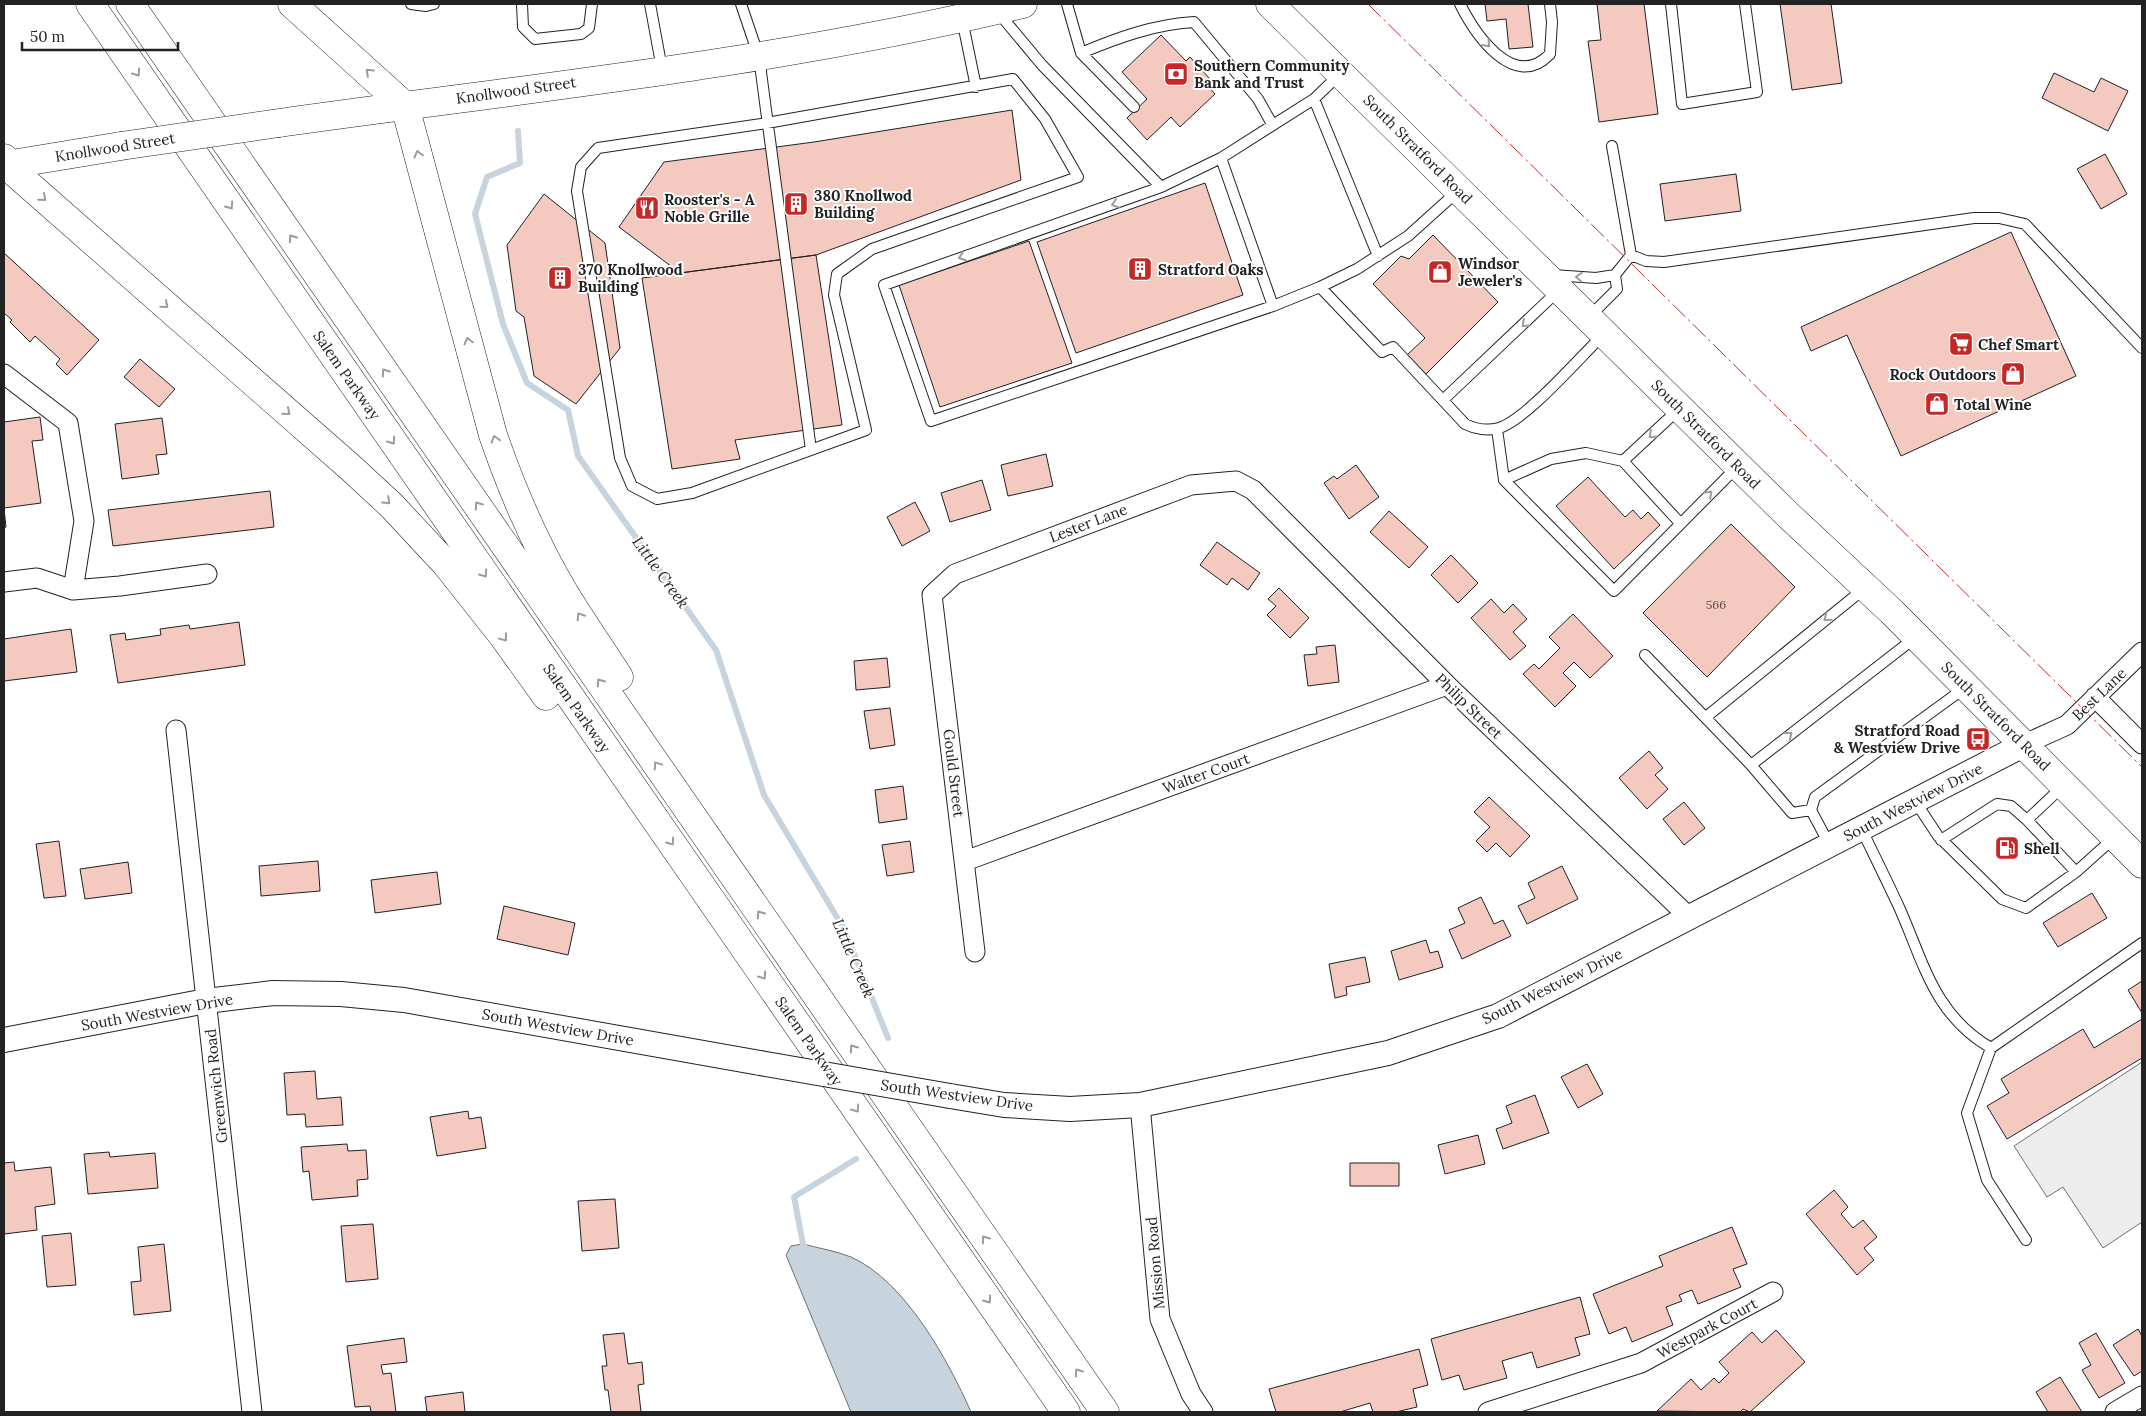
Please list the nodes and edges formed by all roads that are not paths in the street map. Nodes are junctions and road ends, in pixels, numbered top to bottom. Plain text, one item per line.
1 (90, 4) edge
2 (130, 4) edge
3 (292, 4) edge
4 (411, 4) edge
5 (434, 4) edge
6 (522, 4) edge
7 (592, 4) edge
8 (650, 4) edge
9 (740, 4) edge
10 (1023, 4) edge
11 (1067, 4) edge
12 (1270, 4) edge
13 (1460, 4) edge
14 (1550, 4) edge
15 (1671, 4) edge
16 (1745, 4) edge
17 (994, 6) edge
18 (962, 19) junction
19 (1081, 53) junction
20 (759, 57) junction
21 (662, 70) junction
22 (1340, 74) junction
23 (976, 86) junction
24 (1314, 99) junction
25 (404, 106) junction
26 (1134, 107) dead end
27 (767, 123) junction
28 (1272, 124) junction
29 (1612, 146) dead end
30 (1221, 158) junction
31 (5, 162) edge
32 (1161, 188) junction
33 (1459, 190) junction
34 (1631, 255) junction
35 (1378, 256) junction
36 (1615, 275) junction
37 (1552, 282) junction
38 (1320, 287) junction
39 (1273, 306) junction
40 (1596, 326) junction
41 (2142, 348) edge
42 (4, 374) edge
43 (1443, 400) junction
44 (1680, 408) junction
45 (1497, 429) junction
46 (811, 450) junction
47 (1623, 461) junction
48 (1738, 466) junction
49 (1504, 480) junction
50 (1253, 490) joint
51 (1680, 523) junction
52 (207, 574) dead end
53 (4, 582) edge
54 (1865, 588) junction
55 (73, 590) junction
56 (932, 595) joint
57 (1917, 637) junction
58 (1645, 655) dead end
59 (2140, 660) edge
60 (1447, 685) junction
61 (1967, 687) junction
62 (2095, 697) junction
63 (1706, 717) junction
64 (176, 730) dead end
65 (638, 736) junction
66 (2025, 744) junction
67 (2142, 744) edge
68 (1751, 765) junction
69 (617, 766) junction
70 (2065, 784) junction
71 (1915, 801) junction
72 (1811, 810) junction
73 (2026, 820) junction
74 (1861, 828) junction
75 (2116, 836) junction
76 (1941, 840) junction
77 (1829, 844) junction
78 (966, 861) junction
79 (2142, 864) edge
80 (2076, 872) junction
81 (1689, 917) junction
82 (2142, 943) edge
83 (975, 952) dead end
84 (206, 1002) junction
85 (4, 1040) edge
86 (1991, 1048) junction
87 (1140, 1105) junction
88 (2026, 1240) dead end
89 (1773, 1292) dead end
90 (2142, 1396) edge
91 (252, 1412) edge
92 (1066, 1412) edge
93 (1105, 1412) edge
94 (1203, 1412) edge
95 (1488, 1412) edge
96 (2115, 1412) edge

1 -> 69 main road, Salem Parkway
65 -> 2 main road
25 -> 3 main road
4 - 5 lane
6 - 7 lane
8 - 21 lane
9 - 20 lane
10 - 17 main road, Knollwood Street
11 - 19 lane
12 - 22 main road, South Stratford Road
13 -> 14 lane
15 - 16 lane
17 - 18 main road, Knollwood Street
17 - 32 lane
18 - 20 main road, Knollwood Street
18 - 23 lane
19 - 26 lane
19 - 28 lane
20 - 21 main road, Knollwood Street
20 - 27 lane
21 - 25 main road, Knollwood Street
22 - 24 lane
22 - 33 main road, South Stratford Road
23 - 27 lane
23 - 46 lane
24 - 28 lane
24 - 35 lane
25 - 31 main road, Knollwood Street, bridge
65 -> 25 main road
27 - 46 lane
27 - 46 lane
28 - 30 lane
29 - 34 lane
30 - 32 lane
30 - 39 lane
31 -> 69 main road
32 -> 39 lane
33 - 35 lane
33 - 37 main road, South Stratford Road
34 - 36 lane
34 - 41 lane
35 - 38 lane
36 -> 37 lane
36 - 40 lane
37 - 40 main road, South Stratford Road
37 -> 43 lane
38 - 39 lane
38 - 43 lane
40 - 44 main road, South Stratford Road
40 - 45 lane
42 - 55 street
43 - 45 lane
44 -> 47 lane
44 - 48 main road, South Stratford Road
45 - 49 lane
47 - 49 lane
47 - 51 lane
51 -> 48 lane
48 - 54 main road, South Stratford Road
49 - 51 lane
50 - 56 street, Lester Lane
50 - 60 street, Philip Street
52 - 55 street
53 - 55 street
54 - 57 main road, South Stratford Road
54 -> 63 lane
56 - 78 street, Gould Street
57 - 61 main road, South Stratford Road
68 -> 57 lane
58 - 63 lane
59 - 62 street, Best Lane
60 - 78 street, Walter Court
60 - 81 street, Philip Street
61 - 66 main road, South Stratford Road
61 - 72 lane
62 - 66 street, Best Lane
62 - 67 street
63 - 68 lane
64 - 84 street, Greenwich Road
93 -> 65 main road
66 - 70 main road, South Stratford Road
66 - 71 street, South Westview Drive
68 - 72 lane
69 -> 92 main road, Salem Parkway
70 - 73 lane
70 - 75 main road, South Stratford Road
71 - 74 street, South Westview Drive
71 - 76 lane
72 - 77 lane
73 - 76 lane
73 - 80 lane
74 - 77 street, South Westview Drive
74 - 86 lane
75 - 79 main road, South Stratford Road
75 - 80 lane
76 - 80 lane
77 - 81 street, South Westview Drive
78 - 83 street, Gould Street
81 - 87 street, South Westview Drive
82 - 86 lane
84 - 85 street, South Westview Drive
84 - 87 street, South Westview Drive, bridge
84 - 91 street, Greenwich Road
86 - 88 lane
87 - 94 street, Mission Road
89 - 95 street, Westpark Court
90 - 96 street

